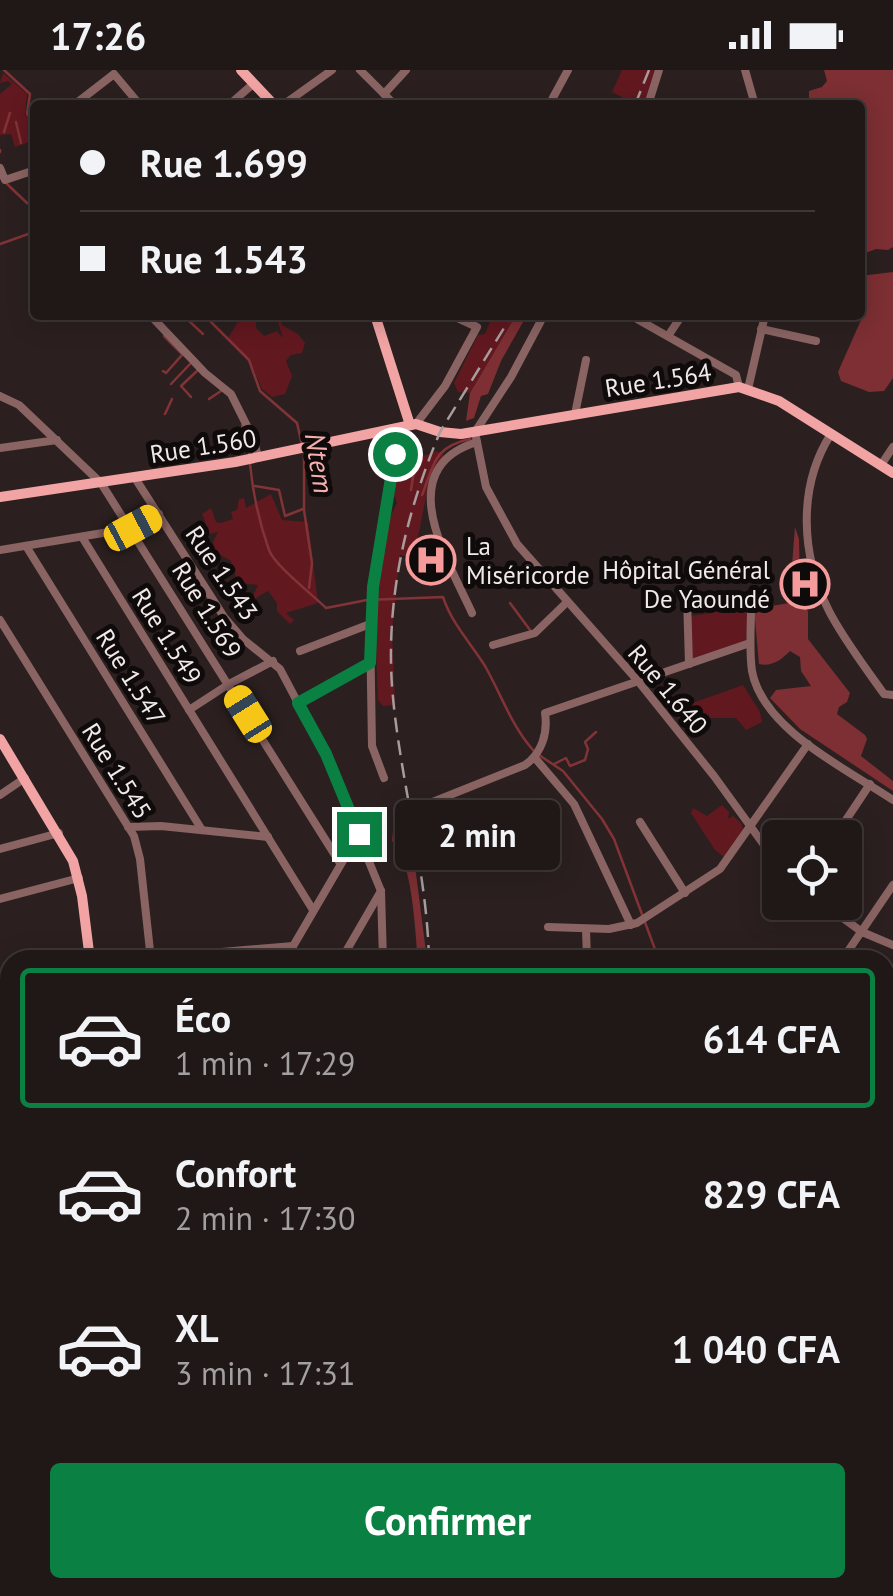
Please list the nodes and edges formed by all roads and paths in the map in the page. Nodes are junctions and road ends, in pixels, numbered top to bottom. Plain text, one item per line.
1 (240, 70) edge
2 (332, 70) edge
3 (360, 70) edge
4 (406, 70) edge
5 (568, 70) edge
6 (659, 70) edge
7 (746, 70) edge
8 (254, 84) junction
9 (384, 94) junction
10 (80, 100) edge
11 (136, 100) edge
12 (235, 100) edge
13 (269, 100) edge
14 (290, 100) edge
15 (389, 100) edge
16 (552, 100) edge
17 (650, 100) edge
18 (754, 100) edge
19 (0, 168) edge
20 (30, 172) edge
21 (155, 320) edge
22 (378, 320) edge
23 (461, 320) edge
24 (541, 320) edge
25 (639, 320) edge
26 (679, 320) edge
27 (763, 320) edge
28 (761, 329) junction
29 (668, 336) junction
30 (816, 341) dead end
31 (586, 360) dead end
32 (744, 388) junction
33 (0, 396) edge
34 (575, 414) junction
35 (413, 424) junction
36 (397, 428) junction
37 (831, 434) junction
38 (476, 437) junction
39 (56, 440) junction
40 (0, 448) edge
41 (893, 448) edge
42 (258, 458) junction
43 (881, 465) junction
44 (893, 472) edge
45 (135, 478) junction
46 (101, 482) junction
47 (0, 497) edge
48 (159, 514) junction
49 (133, 528) junction
50 (82, 536) junction
51 (26, 546) junction
52 (0, 550) edge
53 (687, 597) dead end
54 (566, 603) junction
55 (751, 608) dead end
56 (472, 614) dead end
57 (0, 620) edge
58 (370, 624) junction
59 (750, 643) junction
60 (493, 645) dead end
61 (300, 652) dead end
62 (272, 661) junction
63 (370, 663) junction
64 (689, 664) junction
65 (638, 681) junction
66 (229, 684) junction
67 (893, 696) edge
68 (298, 703) junction
69 (189, 710) junction
70 (0, 739) edge
71 (808, 744) junction
72 (536, 756) junction
73 (25, 778) junction
74 (384, 778) dead end
75 (870, 784) junction
76 (0, 794) edge
77 (893, 800) edge
78 (846, 820) edge
79 (640, 822) dead end
80 (128, 826) junction
81 (493, 827) dead end
82 (750, 829) junction
83 (202, 830) junction
84 (60, 834) junction
85 (359, 834) junction
86 (268, 837) junction
87 (762, 844) edge
88 (0, 849) edge
89 (340, 862) junction
90 (79, 878) junction
91 (893, 885) edge
92 (381, 891) junction
93 (685, 893) junction
94 (0, 900) edge
95 (313, 910) junction
96 (846, 920) edge
97 (631, 926) junction
98 (548, 927) dead end
99 (586, 928) junction
100 (862, 932) junction
101 (893, 945) edge
102 (293, 946) junction
103 (89, 950) edge
104 (150, 950) edge
105 (249, 950) edge
106 (290, 950) edge
107 (347, 950) edge
108 (383, 950) edge
109 (586, 950) edge
110 (849, 950) edge

1 - 8 main road
2 - 14 street
3 - 9 street
4 - 9 street
5 - 16 street
6 - 17 street
7 - 18 street
8 - 12 street
8 - 13 main road
9 - 15 street
10 - 11 street
19 - 20 street
21 - 42 street
22 - 35 main road
23 - 35 street
24 - 38 street
25 - 29 street
26 - 29 street
27 - 28 street
28 - 30 street
28 - 32 street
29 - 32 street
31 - 34 street
32 - 34 main road, Rue 1.564
32 - 37 main road, Rue 1.564
33 - 39 street, Rue 1.569
34 - 38 main road, Rue 1.564
35 - 36 main road, Rue 1.560
35 - 38 main road, Rue 1.564
36 - 42 main road, Rue 1.560
36 - 58 street
37 - 43 main road, Rue 1.564
37 - 67 street
38 - 54 street, Rue 1.640
38 - 56 street
39 - 40 street
39 - 46 street, Rue 1.569
41 - 43 street
42 - 45 main road, Rue 1.560
43 - 44 main road, Rue 1.564
45 - 46 main road, Rue 1.560
45 - 48 street, Rue 1.543
46 - 47 main road, Rue 1.560
46 - 49 street, Rue 1.569
48 - 49 street
48 - 62 street, Rue 1.543
49 - 50 street
49 - 66 street, Rue 1.569
50 - 51 street
50 - 69 street, Rue 1.549
51 - 52 street
51 - 83 street, Rue 1.547
53 - 64 street
54 - 60 street
54 - 65 street, Rue 1.640
55 - 59 street
57 - 80 street, Rue 1.545
58 - 61 street
58 - 63 street
59 - 64 street
59 - 71 street
62 - 66 street
62 - 68 street, Rue 1.543
63 - 68 street
63 - 74 street
64 - 65 street
65 - 72 street
65 - 82 street, Rue 1.640
66 - 69 street
66 - 89 street, Rue 1.569
68 - 85 street, Rue 1.543
69 - 86 street, Rue 1.549
70 - 73 main road
71 - 75 street
71 - 82 street
72 - 81 street
72 - 97 street
73 - 76 street
73 - 84 main road
75 - 77 street
75 - 78 street
79 - 93 street
80 - 83 street
80 - 104 street, Rue 1.545
82 - 87 street, Rue 1.640
82 - 93 street
83 - 86 street
84 - 88 street
84 - 90 main road
85 - 89 street
85 - 92 street, Rue 1.543
86 - 95 street, Rue 1.549
89 - 95 street
90 - 94 street
90 - 103 main road
91 - 100 street
92 - 107 street
92 - 108 street, Rue 1.543
93 - 97 street
95 - 102 street
96 - 100 street
97 - 99 street
98 - 99 street
99 - 109 street
100 - 101 street
100 - 110 street
102 - 105 street
102 - 106 street

